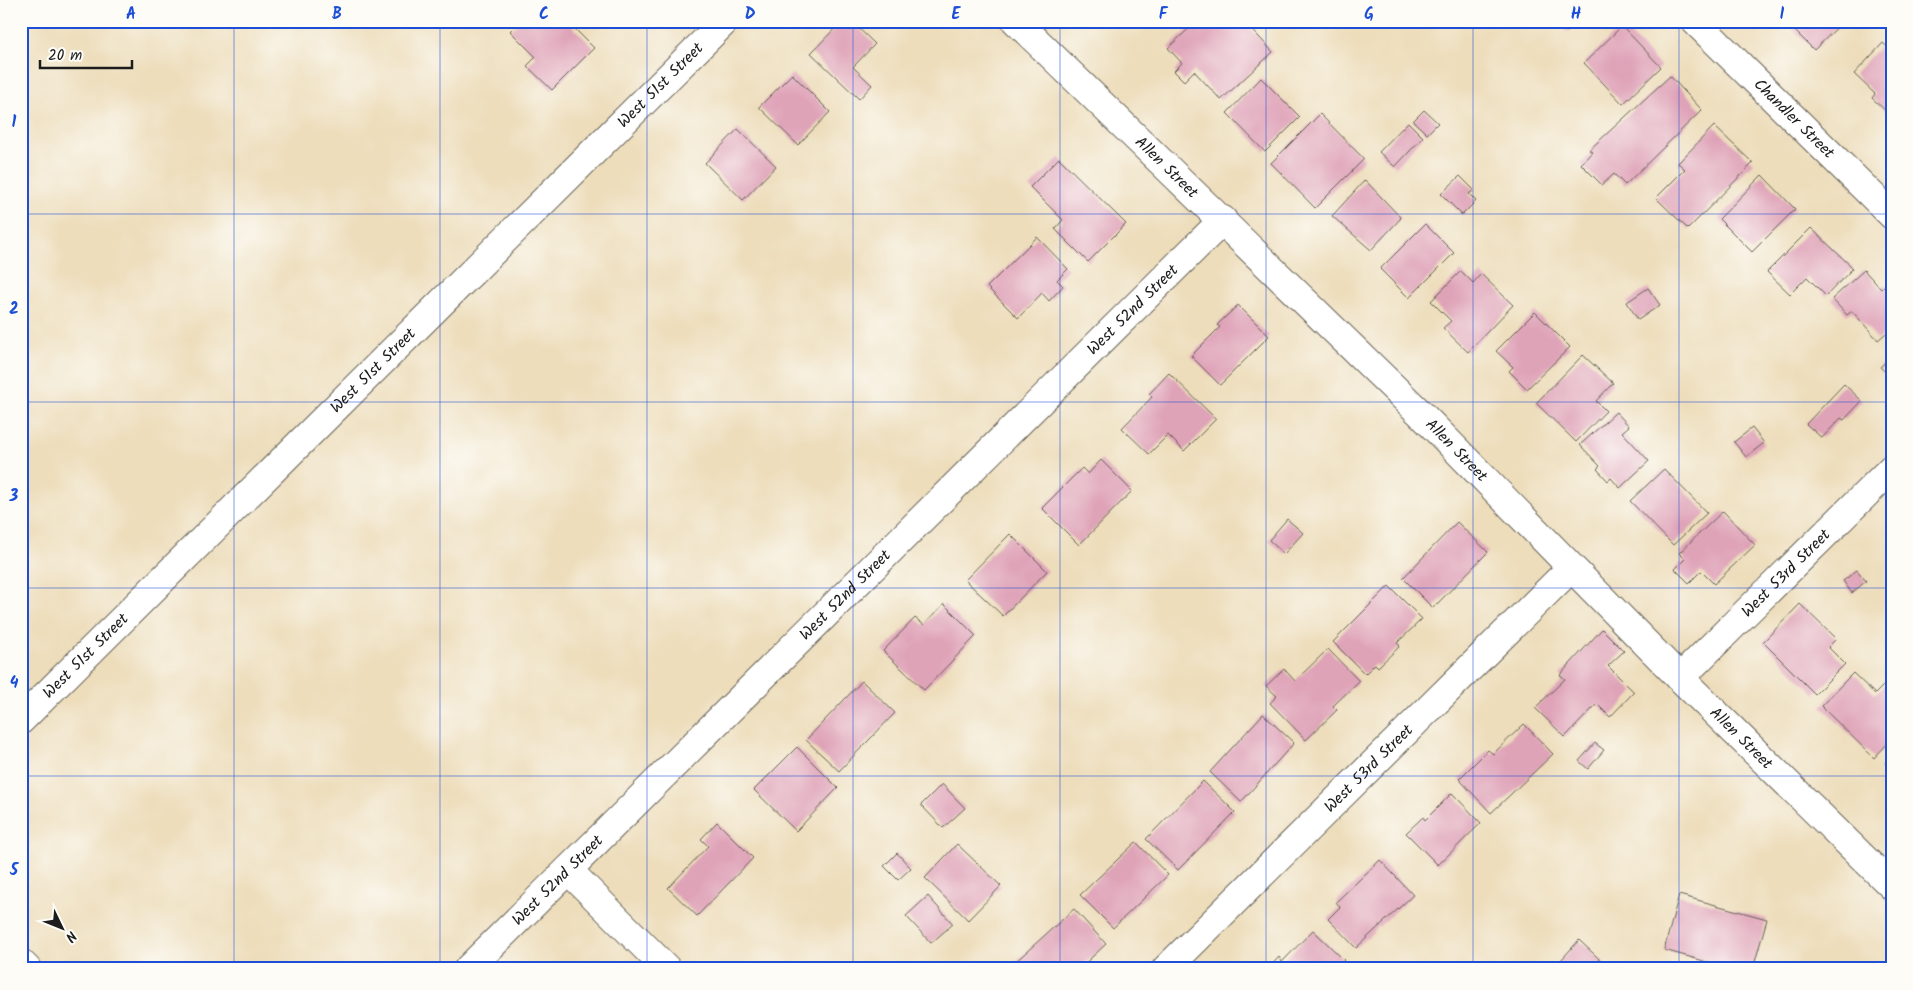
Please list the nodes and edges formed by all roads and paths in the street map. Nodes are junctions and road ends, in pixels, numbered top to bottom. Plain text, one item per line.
1 (726, 21) edge
2 (1016, 21) edge
3 (1696, 21) edge
4 (1890, 211) edge
5 (1223, 220) junction
6 (1892, 468) edge
7 (1571, 568) junction
8 (1680, 678) junction
9 (21, 720) edge
10 (568, 870) junction
11 (1892, 886) edge
12 (21, 963) edge
13 (27, 969) edge
14 (468, 969) edge
15 (667, 969) edge
16 (1166, 969) edge

1 - 9 street, West 51st Street
2 - 5 street, Allen Street
3 - 4 street, Chandler Street
5 - 7 street, Allen Street
5 - 10 street, West 52nd Street
6 - 8 street, West 53rd Street
7 - 8 street, Allen Street
7 - 16 street, West 53rd Street
8 - 11 street, Allen Street
10 - 14 street, West 52nd Street
10 - 15 street
12 - 13 street

